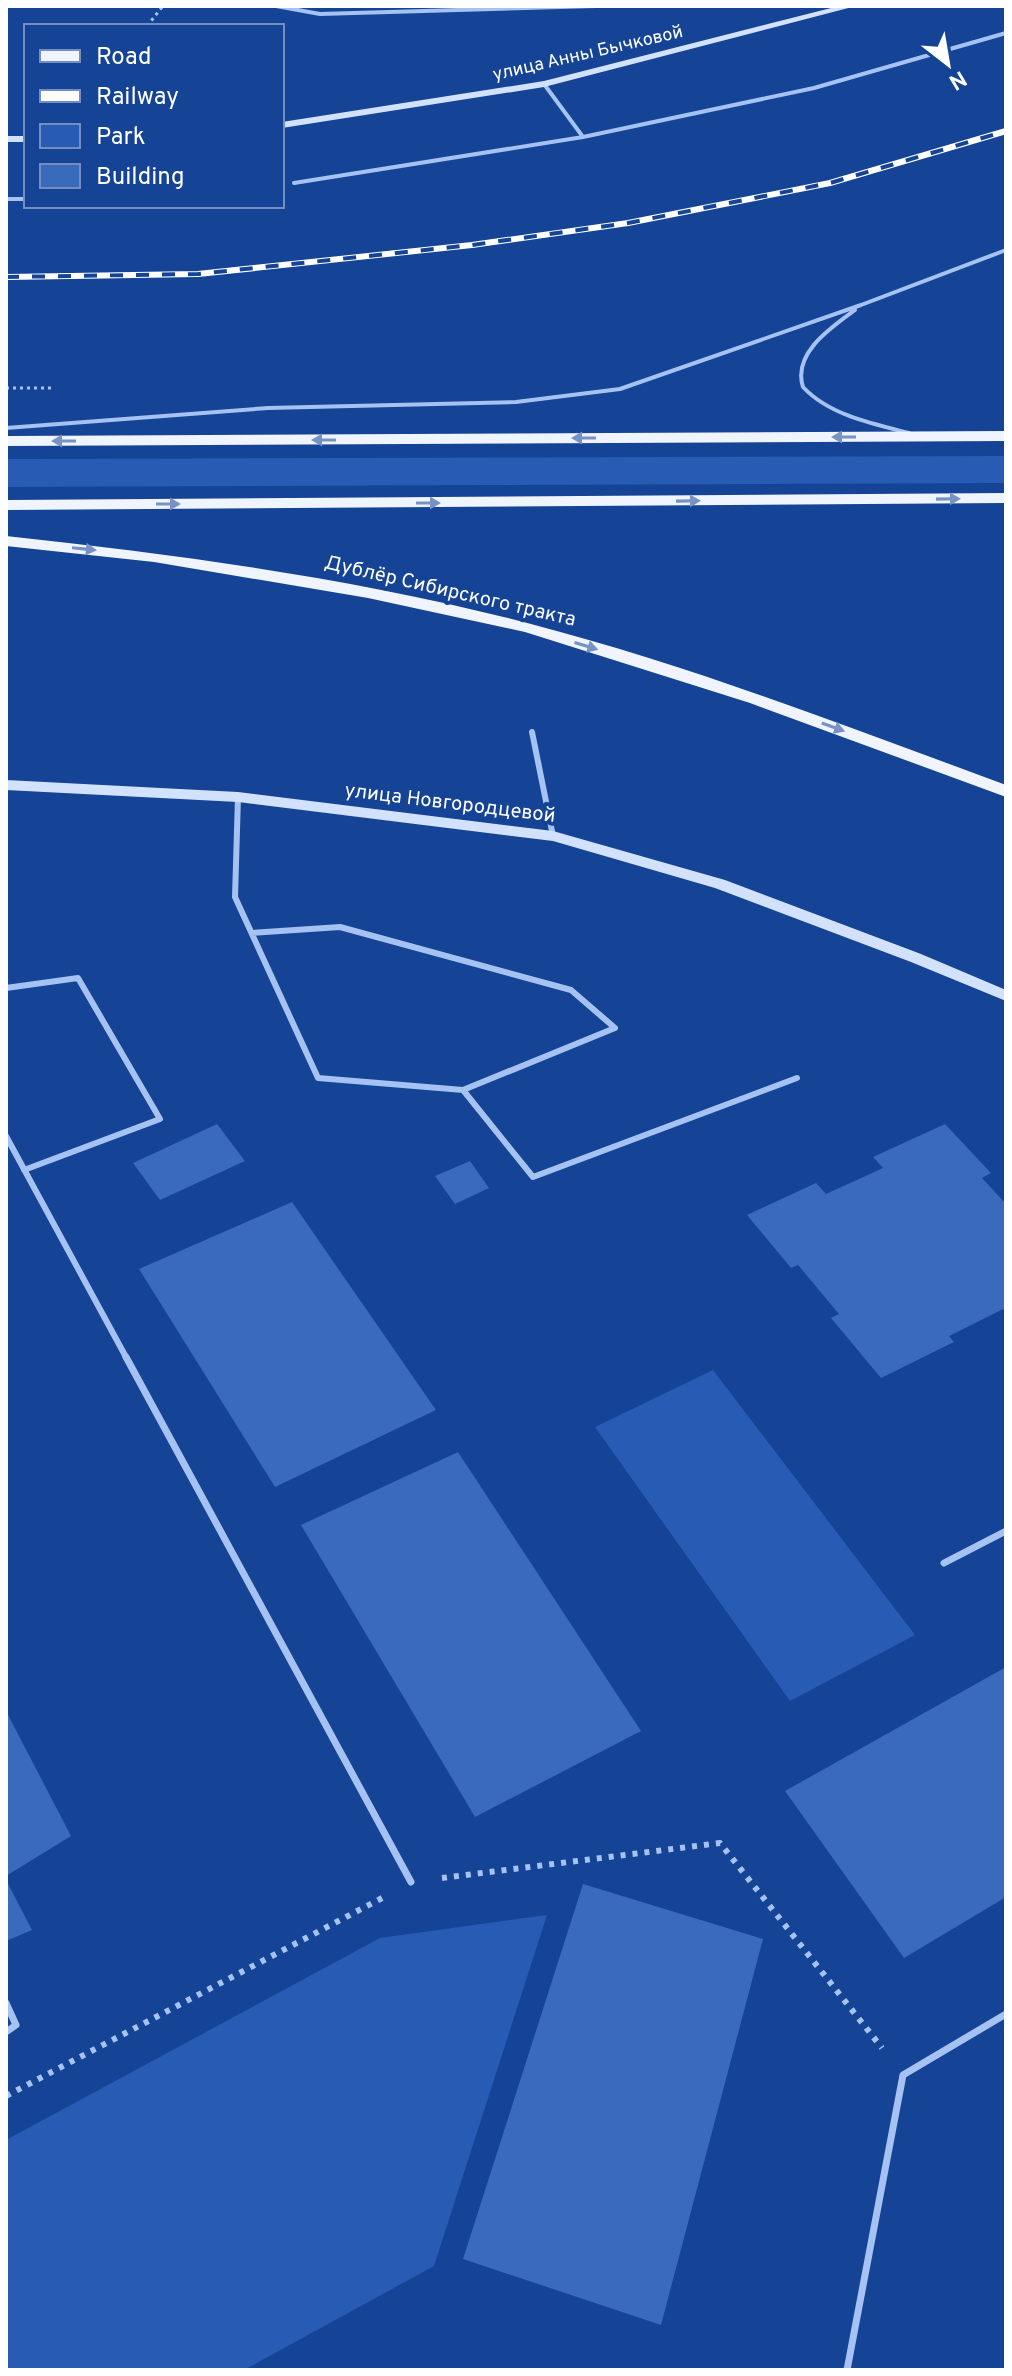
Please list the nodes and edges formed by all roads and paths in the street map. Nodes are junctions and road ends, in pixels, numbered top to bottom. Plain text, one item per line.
1 (163, 6) edge
2 (276, 6) edge
3 (596, 6) edge
4 (851, 6) edge
5 (149, 24) edge
6 (1006, 33) edge
7 (544, 84) junction
8 (284, 125) edge
9 (583, 137) junction
10 (294, 183) dead end
11 (1006, 250) edge
12 (861, 305) junction
13 (6, 428) edge
14 (1006, 436) edge
15 (925, 437) junction
16 (6, 441) edge
17 (1006, 498) edge
18 (6, 505) edge
19 (6, 541) edge
20 (532, 732) dead end
21 (6, 785) edge
22 (1006, 791) edge
23 (238, 797) junction
24 (553, 836) junction
25 (252, 933) junction
26 (6, 988) edge
27 (1006, 996) edge
28 (797, 1078) dead end
29 (463, 1090) junction
30 (6, 1136) edge
31 (24, 1170) junction
32 (1006, 1531) edge
33 (944, 1563) dead end
34 (411, 1882) junction
35 (6, 2003) edge
36 (1006, 2014) edge
37 (6, 2032) edge
38 (903, 2075) junction
39 (6, 2096) edge
40 (847, 2370) edge

1 - 5 path
2 - 3 lane
4 - 7 street, улица Анны Бычковой
6 - 9 lane
7 - 8 street, улица Анны Бычковой
7 - 9 lane
9 - 10 lane
11 - 12 lane
12 - 13 lane
12 - 15 lane
14 - 15 main road
15 -> 16 main road
18 -> 17 main road
19 -> 22 main road, Дублёр Сибирского тракта
20 - 24 lane
21 - 23 street, улица Новгородцевой
23 - 24 street, улица Новгородцевой
23 - 25 lane
24 - 27 street, улица Новгородцевой
25 - 29 lane
25 - 29 lane
26 - 31 lane
28 - 29 lane
30 - 31 lane
31 - 34 lane
32 - 33 lane
34 - 38 path
34 - 39 path
35 - 37 lane
36 - 38 lane
38 - 40 lane

